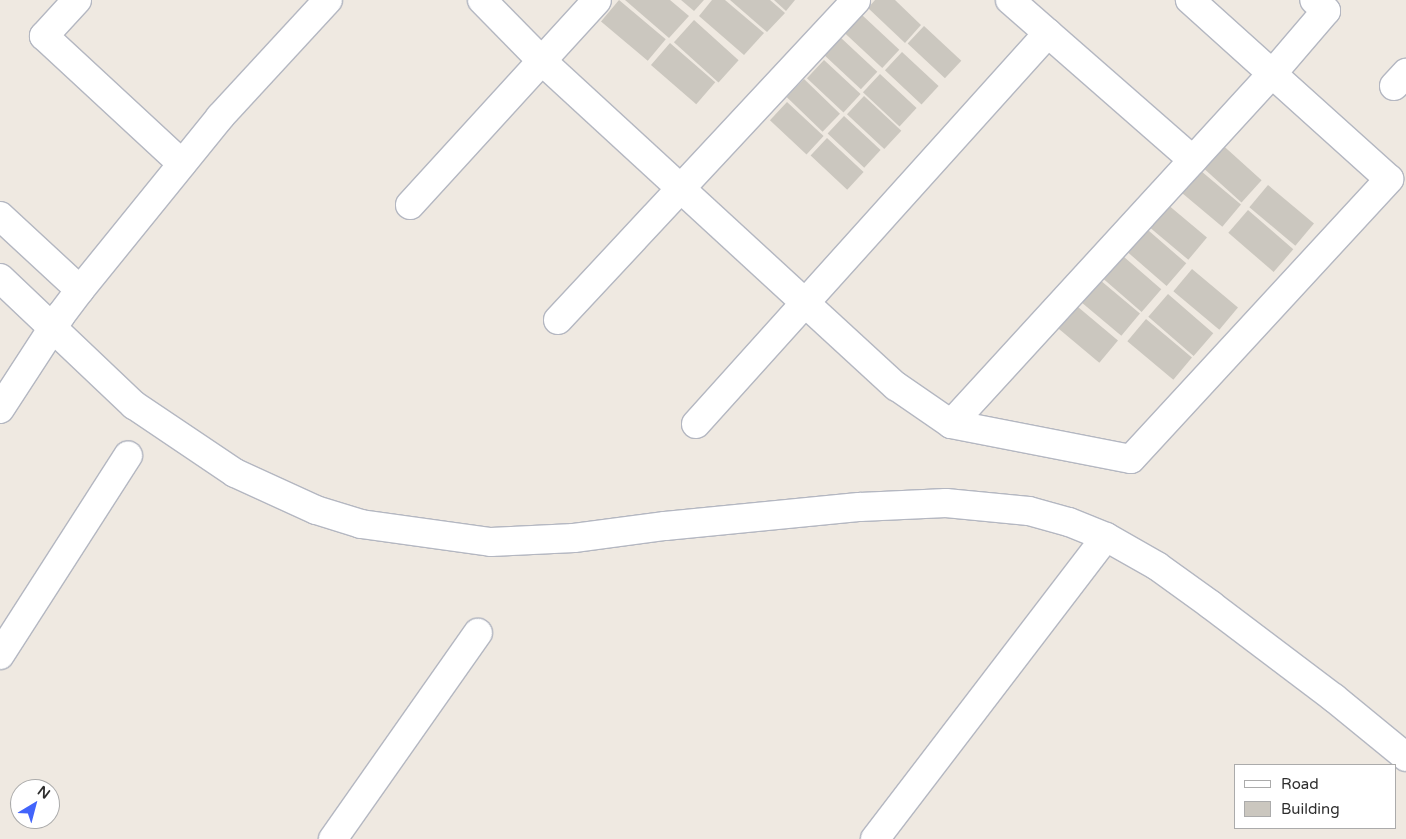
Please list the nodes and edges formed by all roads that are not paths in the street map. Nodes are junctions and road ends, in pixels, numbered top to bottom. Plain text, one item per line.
1 (77, 0) edge
2 (328, 0) edge
3 (482, 0) edge
4 (597, 0) edge
5 (856, 0) edge
6 (1010, 0) edge
7 (1190, 0) edge
8 (1314, 0) edge
9 (1048, 33) junction
10 (542, 61) junction
11 (1272, 74) junction
12 (1193, 160) junction
13 (182, 164) junction
14 (681, 186) junction
15 (410, 205) dead end
16 (0, 216) edge
17 (0, 278) edge
18 (80, 290) junction
19 (806, 304) junction
20 (558, 320) dead end
21 (53, 327) junction
22 (0, 409) edge
23 (696, 424) dead end
24 (951, 424) junction
25 (128, 456) dead end
26 (1106, 537) junction
27 (478, 633) dead end
28 (0, 655) edge
29 (1406, 757) edge
30 (333, 839) edge
31 (875, 839) edge

1 - 13 street
2 - 13 street
3 - 10 street
4 - 10 street
5 - 14 street
6 - 9 street
7 - 11 street
8 - 11 street
9 - 12 street
9 - 19 street
10 - 14 street
10 - 15 street
11 - 12 street
11 - 24 street
12 - 24 street
13 - 18 street
14 - 19 street
14 - 20 street
16 - 18 street
17 - 21 street
18 - 21 street
19 - 23 street
19 - 24 street
21 - 22 street
21 - 26 street
25 - 28 street
26 - 29 street
26 - 31 street
27 - 30 street

